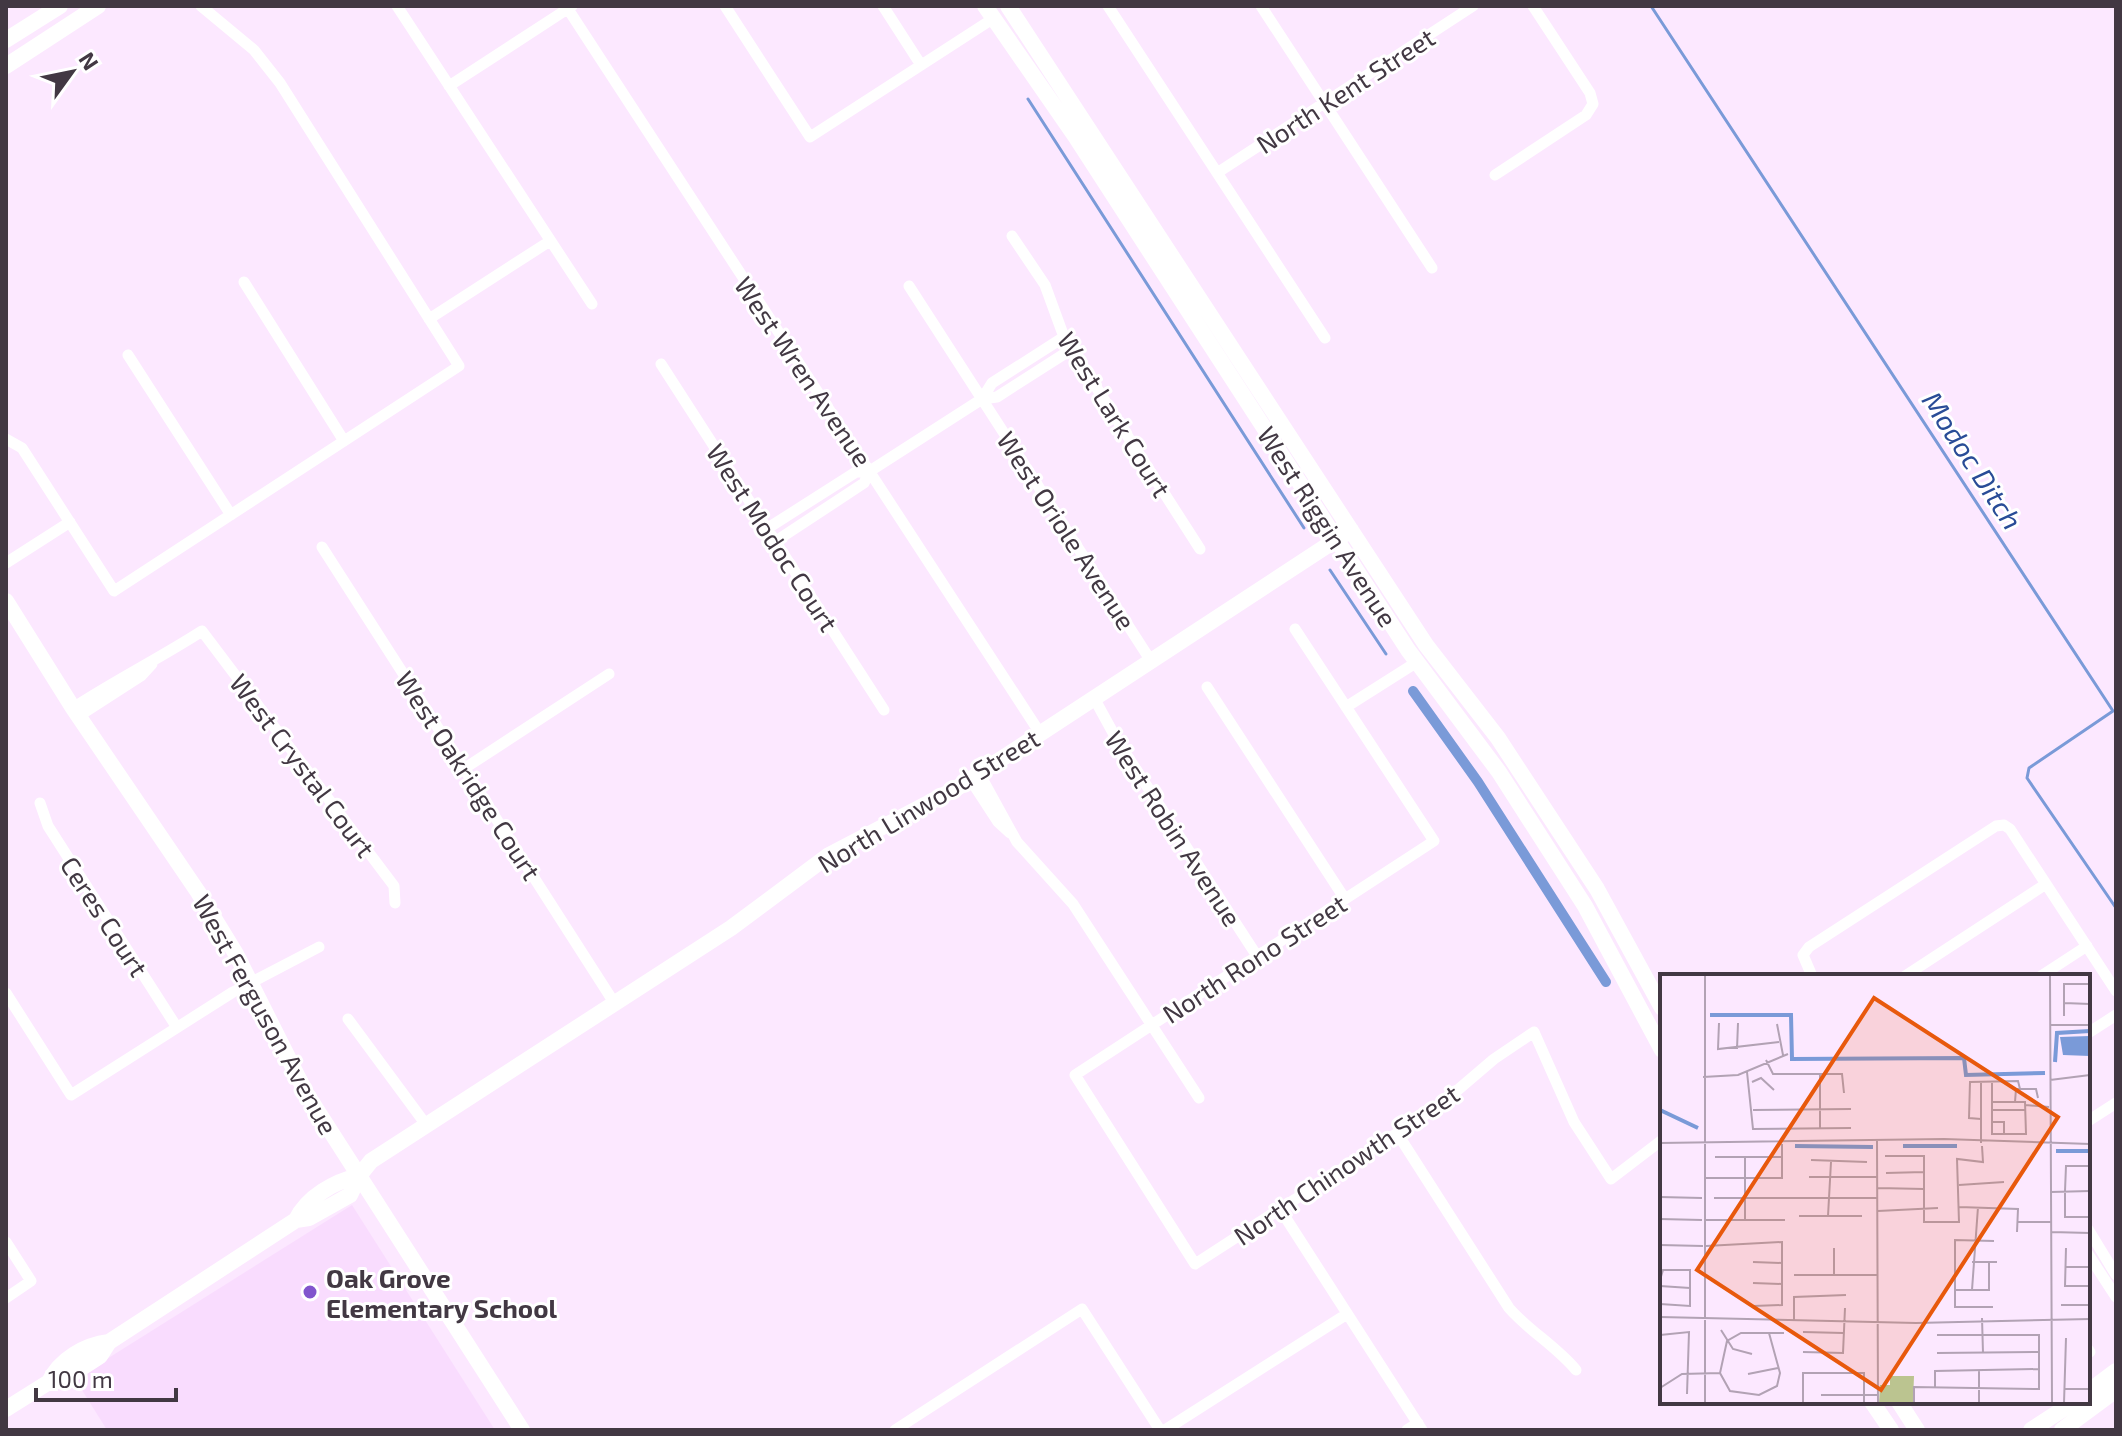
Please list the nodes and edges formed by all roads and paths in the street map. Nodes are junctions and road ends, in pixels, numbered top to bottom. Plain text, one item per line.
1 (60, 6) edge
2 (98, 6) edge
3 (201, 6) edge
4 (397, 6) edge
5 (725, 6) edge
6 (883, 6) edge
7 (1108, 6) edge
8 (1261, 6) edge
9 (1473, 6) edge
10 (1533, 6) edge
11 (569, 7) edge
12 (1001, 8) edge
13 (6, 40) edge
14 (921, 65) junction
15 (6, 66) edge
16 (449, 86) junction
17 (1325, 103) junction
18 (1217, 173) junction
19 (1495, 175) dead end
20 (1012, 236) dead end
21 (550, 241) junction
22 (1432, 268) dead end
23 (244, 282) dead end
24 (909, 286) dead end
25 (592, 304) dead end
26 (429, 319) junction
27 (1064, 337) junction
28 (1325, 338) dead end
29 (1072, 349) junction
30 (128, 355) dead end
31 (661, 364) dead end
32 (982, 399) junction
33 (6, 439) edge
34 (344, 441) junction
35 (870, 471) junction
36 (231, 515) junction
37 (70, 522) junction
38 (768, 528) junction
39 (1351, 530) junction
40 (1336, 540) junction
41 (776, 541) junction
42 (322, 547) dead end
43 (1200, 549) dead end
44 (6, 563) edge
45 (6, 601) edge
46 (1295, 629) dead end
47 (1151, 661) junction
48 (1417, 662) junction
49 (609, 674) dead end
50 (1207, 687) dead end
51 (1094, 698) junction
52 (1346, 707) junction
53 (884, 710) dead end
54 (76, 712) junction
55 (1040, 733) junction
56 (465, 768) junction
57 (975, 776) junction
58 (40, 803) dead end
59 (2046, 884) junction
60 (1345, 899) junction
61 (395, 903) dead end
62 (2087, 946) junction
63 (319, 947) dead end
64 (1257, 956) junction
65 (1811, 974) edge
66 (1912, 974) edge
67 (2044, 974) edge
68 (251, 981) junction
69 (2116, 991) edge
70 (6, 993) edge
71 (615, 1004) junction
72 (1660, 1004) edge
73 (1640, 1006) junction
74 (2116, 1015) edge
75 (348, 1019) dead end
76 (1152, 1025) junction
77 (176, 1026) junction
78 (1660, 1029) edge
79 (2090, 1032) edge
80 (1660, 1046) edge
81 (1199, 1098) dead end
82 (2116, 1103) edge
83 (2090, 1120) edge
84 (427, 1126) junction
85 (1397, 1133) junction
86 (1660, 1142) edge
87 (359, 1176) junction
88 (1280, 1209) junction
89 (2090, 1234) edge
90 (6, 1242) edge
91 (2090, 1255) edge
92 (1195, 1264) joint
93 (2102, 1264) junction
94 (2116, 1275) edge
95 (2116, 1297) edge
96 (6, 1298) edge
97 (1347, 1314) junction
98 (1576, 1370) dead end
99 (2116, 1371) edge
100 (2116, 1381) edge
101 (2116, 1390) edge
102 (2095, 1397) edge
103 (1873, 1404) edge
104 (1900, 1404) edge
105 (2071, 1404) edge
106 (2088, 1404) edge
107 (6, 1409) edge
108 (1420, 1426) edge
109 (522, 1430) edge
110 (895, 1430) edge
111 (1163, 1430) edge
112 (1407, 1430) edge
113 (1891, 1430) edge
114 (1917, 1430) edge
115 (2031, 1430) edge
116 (2062, 1430) edge

1 - 13 main road
2 - 15 main road
3 - 26 street
4 - 16 street
5 - 14 street
6 - 14 street
7 - 18 street
8 - 17 street
9 - 17 street, North Kent Street
10 - 19 street
11 - 16 street
11 - 35 street, West Wren Avenue
12 - 14 street
12 - 39 main road, West Riggin Avenue
12 - 40 main road, West Riggin Avenue
16 - 21 street
17 - 18 street, North Kent Street
17 - 22 street
18 - 28 street
20 - 27 street, West Lark Court
21 - 25 street
21 - 26 street
23 - 34 street
24 - 32 street, West Oriole Avenue
26 - 34 street
27 - 29 street, West Lark Court
27 - 32 street
29 - 32 street
29 - 43 street, West Lark Court
30 - 36 street
31 - 38 street, West Modoc Court
32 - 35 street
32 - 47 street, West Oriole Avenue
33 - 37 street
34 - 36 street
35 - 38 street
35 - 41 street
35 - 55 street, West Wren Avenue
36 - 37 street
37 - 44 street
38 - 41 street, West Modoc Court
39 - 40 main road, North Linwood Street
39 - 72 main road, West Riggin Avenue
40 - 47 main road, North Linwood Street
40 - 48 main road, West Riggin Avenue
41 - 53 street, West Modoc Court
42 - 56 street, West Oakridge Court
45 - 54 main road, West Ferguson Avenue
46 - 52 street
47 - 51 main road, North Linwood Street
48 - 52 street
48 - 73 main road, West Riggin Avenue
49 - 56 street
50 - 60 street
51 - 55 main road, North Linwood Street
51 - 64 street, West Robin Avenue
52 - 60 street, North Rono Street
54 - 61 street, West Crystal Court
54 - 68 main road, West Ferguson Avenue
55 - 57 main road, North Linwood Street
56 - 71 street, West Oakridge Court
57 - 71 main road, North Linwood Street
57 - 76 street
58 - 77 street, Ceres Court
59 - 62 street
59 - 65 street
59 - 66 street
60 - 64 street, North Rono Street
62 - 67 street
62 - 69 street
63 - 68 street
64 - 76 street, North Rono Street
68 - 77 street
68 - 87 main road, West Ferguson Avenue
70 - 77 street
71 - 84 main road, North Linwood Street
73 - 78 main road
73 - 80 main road, West Riggin Avenue
74 - 79 street
75 - 84 street
76 - 81 street
76 - 92 street, North Rono Street
82 - 83 street
84 - 87 main road, North Linwood Street
85 - 86 street, North Chinowth Street
85 - 88 street, North Chinowth Street
85 - 98 street
87 - 107 main road, North Linwood Street
87 - 109 main road, West Ferguson Avenue
88 - 92 street, North Chinowth Street
88 - 97 street
89 - 93 street
90 - 96 street
91 - 93 street
93 - 94 street
93 - 95 street
97 - 108 street
97 - 111 street
99 - 102 main road
100 - 102 main road
101 - 102 main road
103 - 113 main road
104 - 114 main road
105 - 115 main road
106 - 116 main road
108 - 112 street
110 - 111 street

